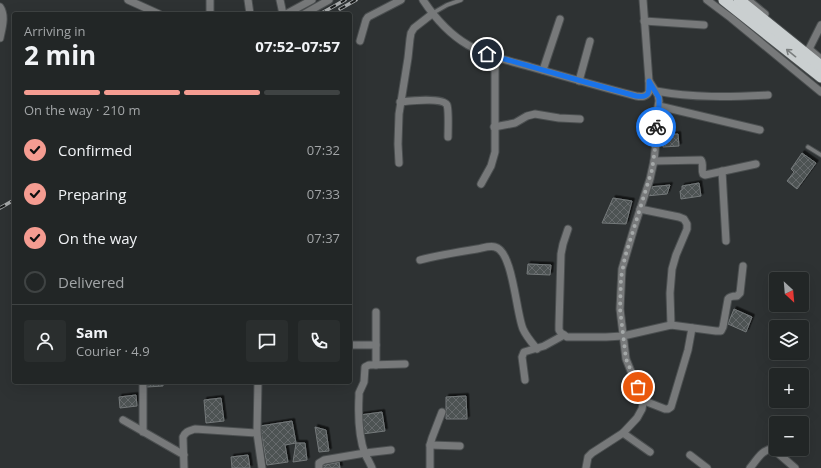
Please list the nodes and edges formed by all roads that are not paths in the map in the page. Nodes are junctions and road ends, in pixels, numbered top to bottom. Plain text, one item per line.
1 (128, 0) edge
2 (210, 0) edge
3 (248, 0) edge
4 (280, 0) edge
5 (312, 0) edge
6 (329, 0) edge
7 (401, 0) edge
8 (424, 0) edge
9 (461, 0) edge
10 (643, 0) edge
11 (707, 0) edge
12 (724, 0) edge
13 (739, 0) edge
14 (748, 0) edge
15 (0, 7) edge
16 (155, 12) edge
17 (210, 12) edge
18 (250, 12) edge
19 (284, 12) edge
20 (289, 12) edge
21 (308, 12) edge
22 (432, 14) junction
23 (560, 19) dead end
24 (644, 21) junction
25 (704, 25) dead end
26 (821, 25) edge
27 (0, 38) edge
28 (360, 41) dead end
29 (590, 41) dead end
30 (808, 49) junction
31 (495, 57) junction
32 (821, 59) edge
33 (821, 66) edge
34 (543, 70) junction
35 (821, 77) edge
36 (579, 81) junction
37 (649, 81) junction
38 (656, 91) junction
39 (821, 92) edge
40 (768, 95) dead end
41 (400, 102) junction
42 (659, 106) junction
43 (580, 119) dead end
44 (494, 127) junction
45 (760, 130) dead end
46 (448, 137) dead end
47 (808, 147) dead end
48 (821, 155) edge
49 (654, 161) junction
50 (399, 162) dead end
51 (756, 164) dead end
52 (722, 171) junction
53 (481, 184) dead end
54 (640, 209) junction
55 (568, 229) dead end
56 (726, 241) dead end
57 (420, 260) dead end
58 (743, 266) dead end
59 (376, 312) dead end
60 (671, 325) junction
61 (692, 328) junction
62 (564, 336) junction
63 (623, 336) junction
64 (352, 345) edge
65 (376, 345) junction
66 (537, 349) junction
67 (405, 364) dead end
68 (376, 365) junction
69 (525, 380) dead end
70 (143, 384) edge
71 (258, 384) edge
72 (642, 400) junction
73 (442, 412) dead end
74 (123, 420) dead end
75 (143, 432) junction
76 (257, 433) junction
77 (623, 433) junction
78 (430, 445) junction
79 (460, 446) dead end
80 (391, 450) dead end
81 (650, 452) dead end
82 (365, 453) junction
83 (184, 455) junction
84 (690, 455) dead end
85 (184, 468) edge
86 (262, 468) edge
87 (319, 468) edge
88 (372, 468) edge
89 (430, 468) edge
90 (586, 468) edge
91 (707, 468) edge
92 (750, 468) edge
93 (795, 468) edge

1 - 16 street
2 - 17 street
3 - 18 street
4 - 19 street
5 - 20 street
6 - 21 street
7 - 28 street
8 - 22 street
9 - 22 lane
10 - 24 street
11 - 39 street
35 -> 12 highway
13 - 33 highway
14 - 30 street
15 - 27 street
22 - 31 street
22 - 41 street
23 - 34 street
24 - 25 street
24 - 37 street
26 - 30 street
29 - 36 street
30 - 32 street
31 - 34 street
31 - 44 street
34 - 36 street
36 - 37 street
37 - 38 street
38 - 40 street
38 - 42 street
41 - 46 street
41 - 50 street
42 - 45 street
42 - 49 street
43 - 44 street
44 - 53 street
47 - 48 lane
49 - 52 street
49 - 54 street
51 - 52 street
52 - 56 street
54 - 60 street
54 - 63 street
55 - 62 street
57 - 66 street
58 - 61 street
59 - 65 street
60 - 61 street
60 - 63 street
61 - 72 street
62 - 63 street
62 - 66 street
63 - 72 street
64 - 65 street
65 - 68 street
66 - 69 street
67 - 68 street
68 - 82 street
70 - 75 street
71 - 76 street
72 - 77 street
73 - 78 street
74 - 75 street
75 - 83 street
76 - 83 street
76 - 86 street
77 - 81 street
77 - 90 street
78 - 79 street
78 - 89 street
80 - 82 street
82 - 87 street
82 - 88 street
83 - 85 street
84 - 91 street
92 - 93 street

